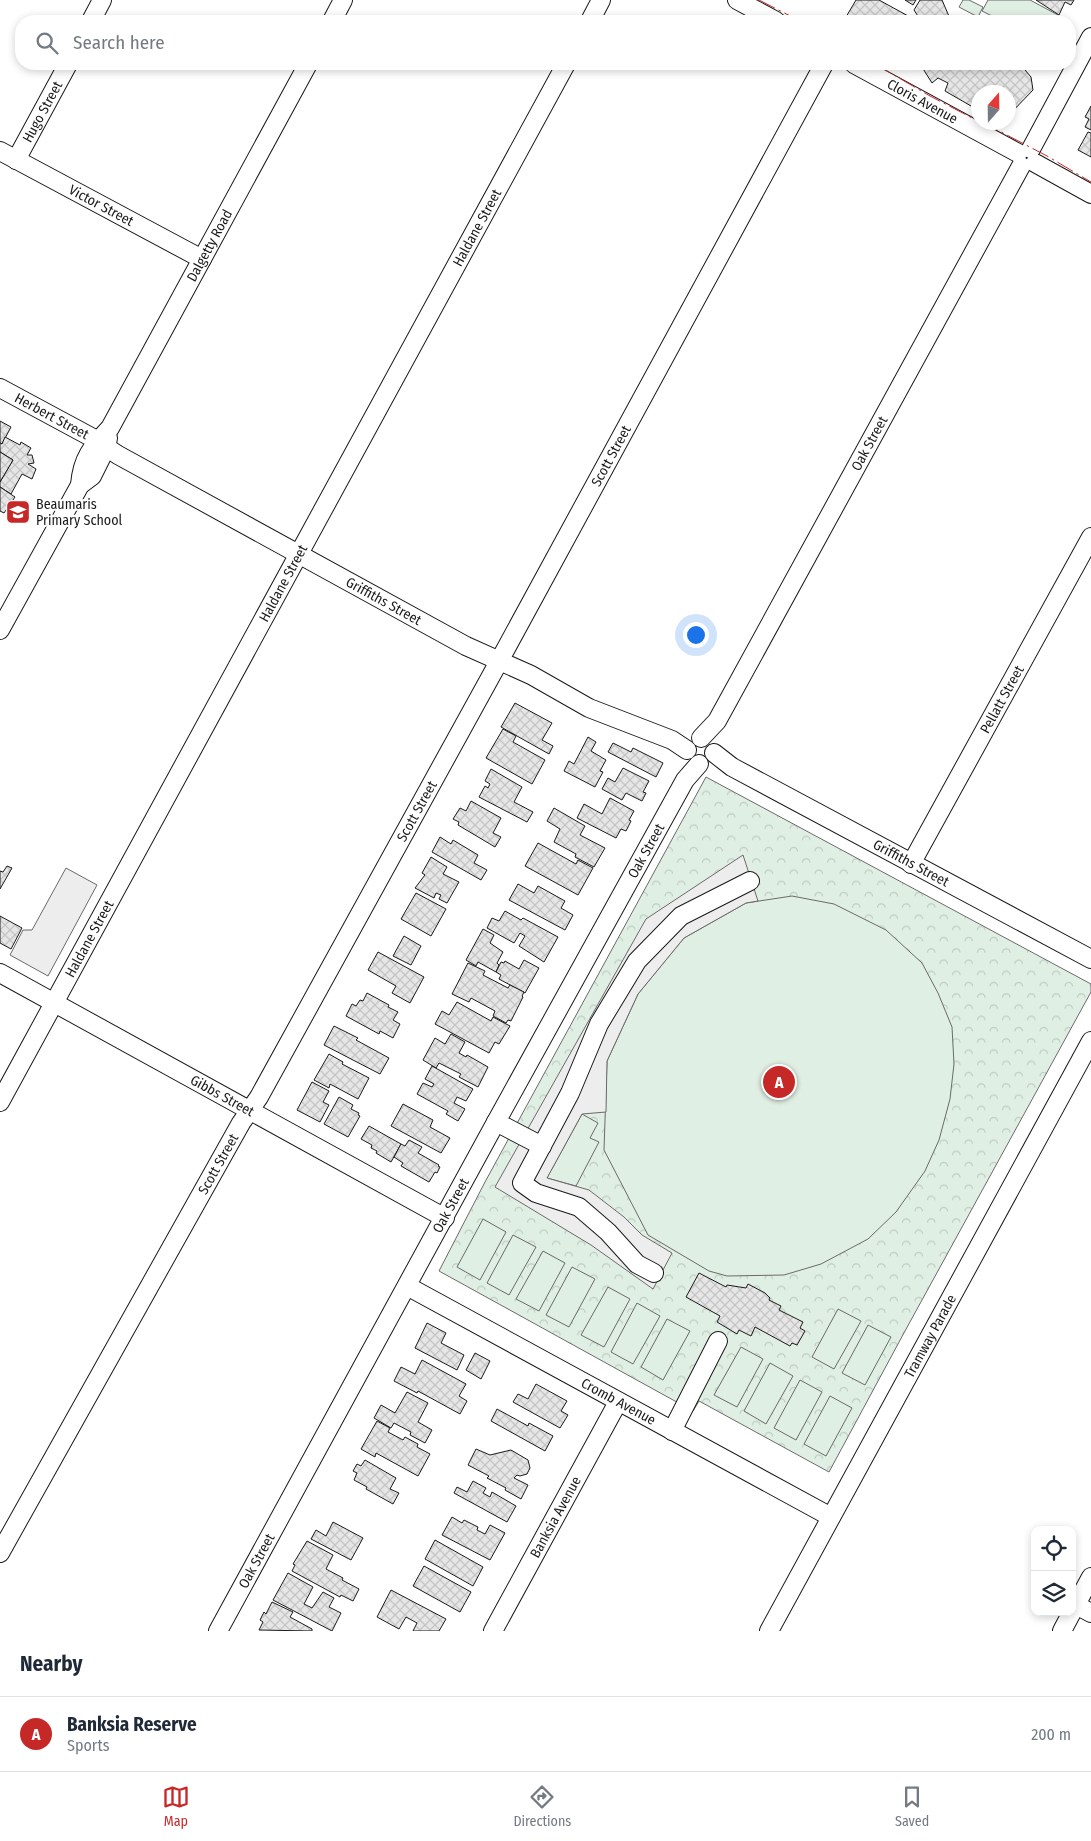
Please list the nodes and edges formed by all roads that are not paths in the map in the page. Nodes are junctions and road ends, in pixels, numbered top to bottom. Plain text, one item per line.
1 (102, 0) edge
2 (343, 0) edge
3 (601, 0) edge
4 (737, 0) edge
5 (93, 15) edge
6 (335, 15) edge
7 (593, 15) edge
8 (765, 15) edge
9 (1091, 37) edge
10 (1076, 65) edge
11 (65, 70) edge
12 (305, 70) edge
13 (563, 70) edge
14 (821, 70) edge
15 (865, 70) edge
16 (1073, 70) edge
17 (0, 151) edge
18 (1026, 158) junction
19 (16, 160) junction
20 (1091, 194) edge
21 (202, 259) junction
22 (0, 388) edge
23 (102, 445) junction
24 (1091, 536) edge
25 (298, 555) junction
26 (0, 630) edge
27 (499, 661) junction
28 (700, 751) junction
29 (912, 864) junction
30 (750, 881) dead end
31 (1091, 960) edge
32 (0, 973) edge
33 (55, 1003) junction
34 (1091, 1041) edge
35 (0, 1102) edge
36 (249, 1110) junction
37 (496, 1122) junction
38 (542, 1146) junction
39 (445, 1218) junction
40 (654, 1273) dead end
41 (407, 1286) junction
42 (718, 1341) dead end
43 (618, 1402) junction
44 (672, 1432) junction
45 (831, 1517) junction
46 (0, 1553) edge
47 (1091, 1577) edge
48 (1078, 1610) edge
49 (218, 1631) edge
50 (493, 1631) edge
51 (770, 1631) edge
52 (1062, 1631) edge

1 - 5 street
2 - 6 street
3 - 7 street
4 - 8 street
9 - 10 street, Oak Street
11 - 19 street, Hugo Street
12 - 21 street, Dalgetty Road
13 - 25 street, Haldane Street
14 - 27 street, Scott Street
15 - 18 street, Cloris Avenue
16 - 18 street, Oak Street
17 - 19 street, Victor Street
18 - 20 street, Cloris Avenue
18 - 28 street, Oak Street
19 - 21 street, Victor Street
21 - 23 street, Dalgetty Road
22 - 23 street, Herbert Street
23 - 25 street, Griffiths Street
23 - 26 street, Dalgetty Road
24 - 29 street, Pellatt Street
25 - 27 street, Griffiths Street
25 - 33 street, Haldane Street
27 - 28 street, Griffiths Street
27 - 36 street, Scott Street
28 - 29 street, Griffiths Street
28 - 37 street, Oak Street
29 - 31 street, Griffiths Street
30 - 38 street
32 - 33 street, Gibbs Street
33 - 35 street, Haldane Street
33 - 36 street, Gibbs Street
34 - 45 street, Tramway Parade
36 - 39 street, Gibbs Street
36 - 46 street, Scott Street
37 - 38 street
37 - 39 street, Oak Street
38 - 40 street
39 - 41 street, Oak Street
41 - 43 street, Cromb Avenue
41 - 49 street, Oak Street
42 - 44 street
43 - 44 street, Cromb Avenue
43 - 50 street, Banksia Avenue
44 - 45 street, Cromb Avenue
45 - 51 street, Tramway Parade
47 - 48 street
48 - 52 street

